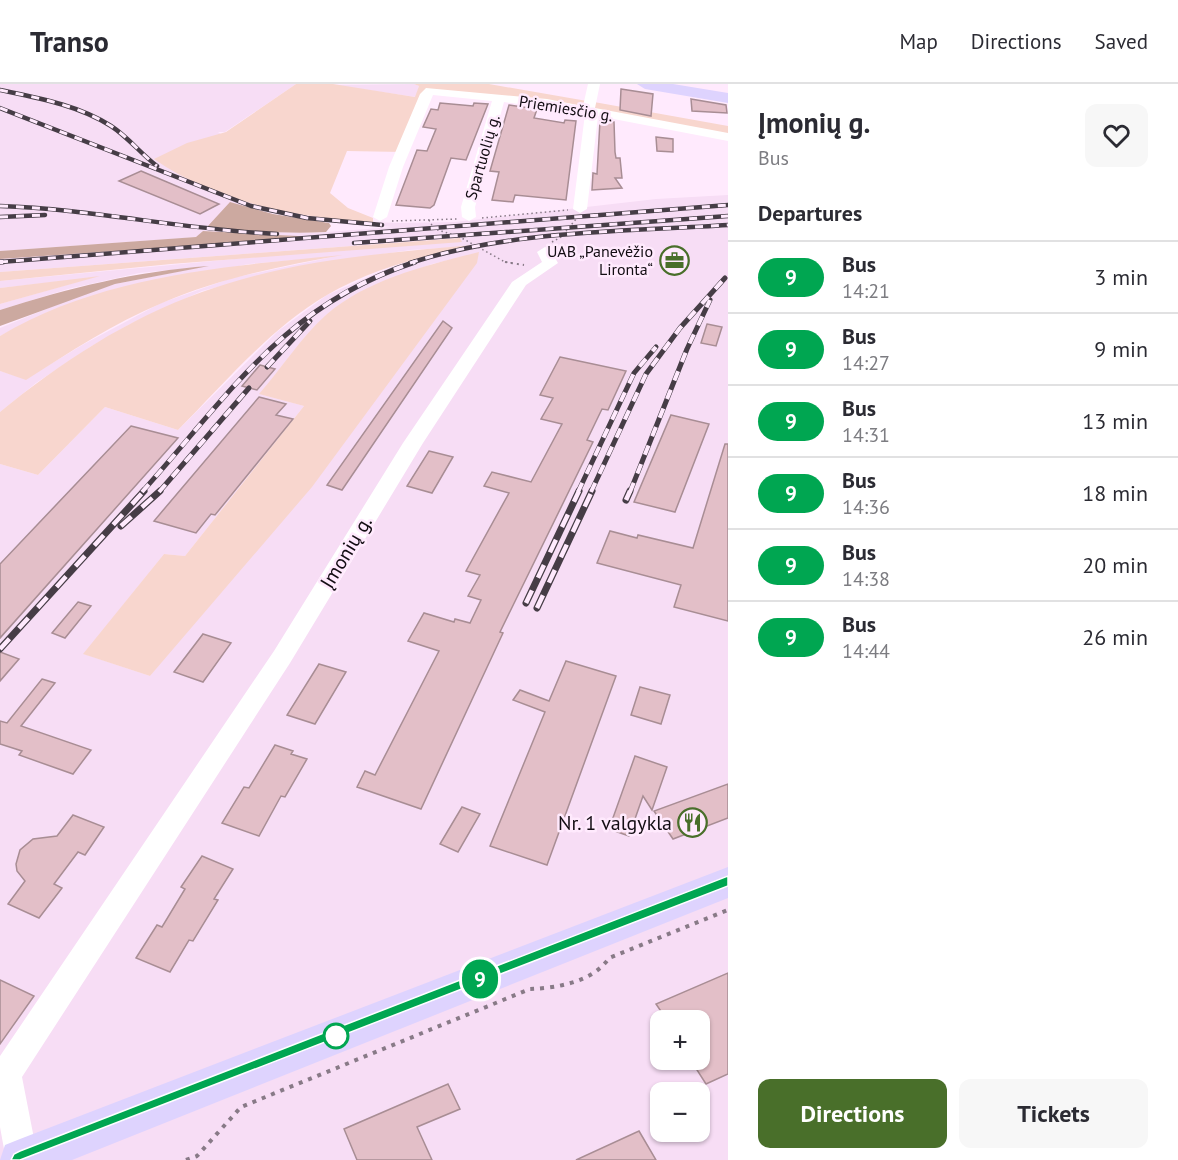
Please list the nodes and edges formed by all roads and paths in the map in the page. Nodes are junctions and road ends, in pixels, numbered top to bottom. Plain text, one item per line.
1 (594, 84) edge
2 (645, 84) edge
3 (500, 98) junction
4 (728, 98) edge
5 (590, 111) junction
6 (728, 136) edge
7 (580, 209) joint
8 (380, 217) dead end
9 (470, 217) dead end
10 (429, 220) dead end
11 (542, 261) junction
12 (728, 882) edge
13 (728, 910) edge
14 (3, 1078) edge
15 (21, 1160) edge
16 (186, 1160) edge

1 - 5 street
2 - 4 main road
3 - 5 street, Priemiesčio g.
3 - 8 street, Priemiesčio g.
3 - 9 street, Spartuolių g.
5 - 6 street, Priemiesčio g.
5 - 7 street
7 - 11 path
10 - 11 path
11 - 14 street, Įmonių g.
12 - 15 main road
13 - 16 path
14 - 15 street, Įmonių g.

